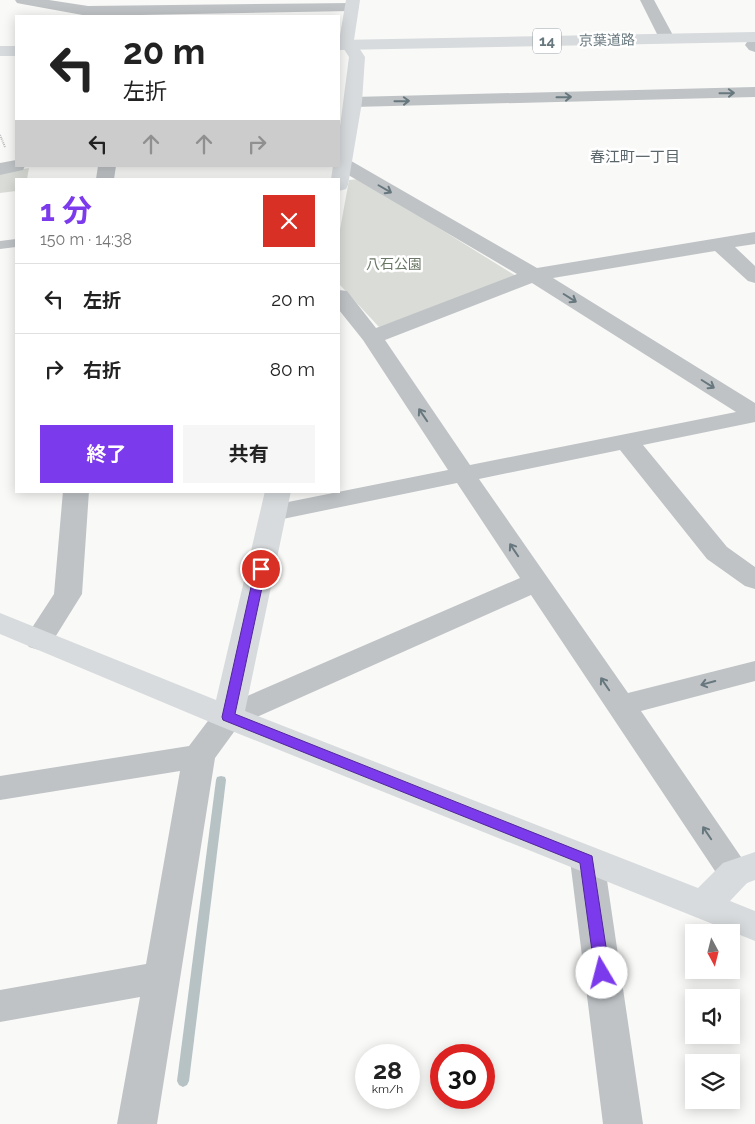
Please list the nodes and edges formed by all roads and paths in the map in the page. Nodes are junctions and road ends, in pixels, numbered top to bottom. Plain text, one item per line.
1 (22, 0) edge
2 (646, 0) edge
3 (209, 4) edge
4 (353, 4) edge
5 (90, 13) edge
6 (667, 39) junction
7 (754, 44) edge
8 (345, 49) edge
9 (0, 51) edge
10 (15, 51) edge
11 (0, 59) edge
12 (15, 59) edge
13 (755, 92) edge
14 (353, 102) junction
15 (341, 163) edge
16 (15, 166) edge
17 (0, 169) edge
18 (340, 178) edge
19 (755, 238) edge
20 (15, 242) edge
21 (719, 244) junction
22 (0, 245) edge
23 (534, 275) junction
24 (755, 277) edge
25 (340, 297) edge
26 (372, 337) junction
27 (755, 414) edge
28 (627, 442) junction
29 (463, 474) junction
30 (340, 492) edge
31 (76, 493) edge
32 (335, 493) edge
33 (275, 502) edge
34 (751, 573) edge
35 (536, 582) junction
36 (0, 623) edge
37 (39, 640) junction
38 (755, 671) edge
39 (620, 706) junction
40 (228, 717) junction
41 (199, 756) junction
42 (0, 788) edge
43 (587, 860) junction
44 (745, 870) edge
45 (704, 905) junction
46 (755, 926) edge
47 (162, 977) junction
48 (0, 1006) edge
49 (136, 1124) edge
50 (623, 1124) edge

1 - 5 street
2 - 6 street
3 - 4 street
3 - 5 street
4 - 8 main road
6 - 7 main road, 京葉道路 / 14
6 - 8 main road, 京葉道路 / 14
7 - 8 main road, 京葉道路 / 14
8 - 14 main road
9 - 10 main road
11 - 12 main road
14 -> 13 street
14 - 15 main road
15 - 18 main road
15 -> 23 street
16 - 17 street
19 - 21 street
20 - 22 lane
21 - 23 street
21 - 24 street
23 - 26 street
23 -> 27 street
25 - 26 street
29 -> 26 street
27 - 28 street
28 - 29 street
28 - 34 street
29 - 30 street
35 -> 29 street
31 - 37 street
32 - 33 street
33 - 40 main road
39 -> 35 street
35 - 40 street
36 - 37 main road
37 - 40 main road
38 -> 39 street
44 -> 39 street
40 - 41 street
40 - 43 main road
41 - 42 street
41 - 47 street
43 - 45 main road
43 - 50 street
44 - 45 main road
45 - 46 main road
47 - 48 street
47 - 49 street

